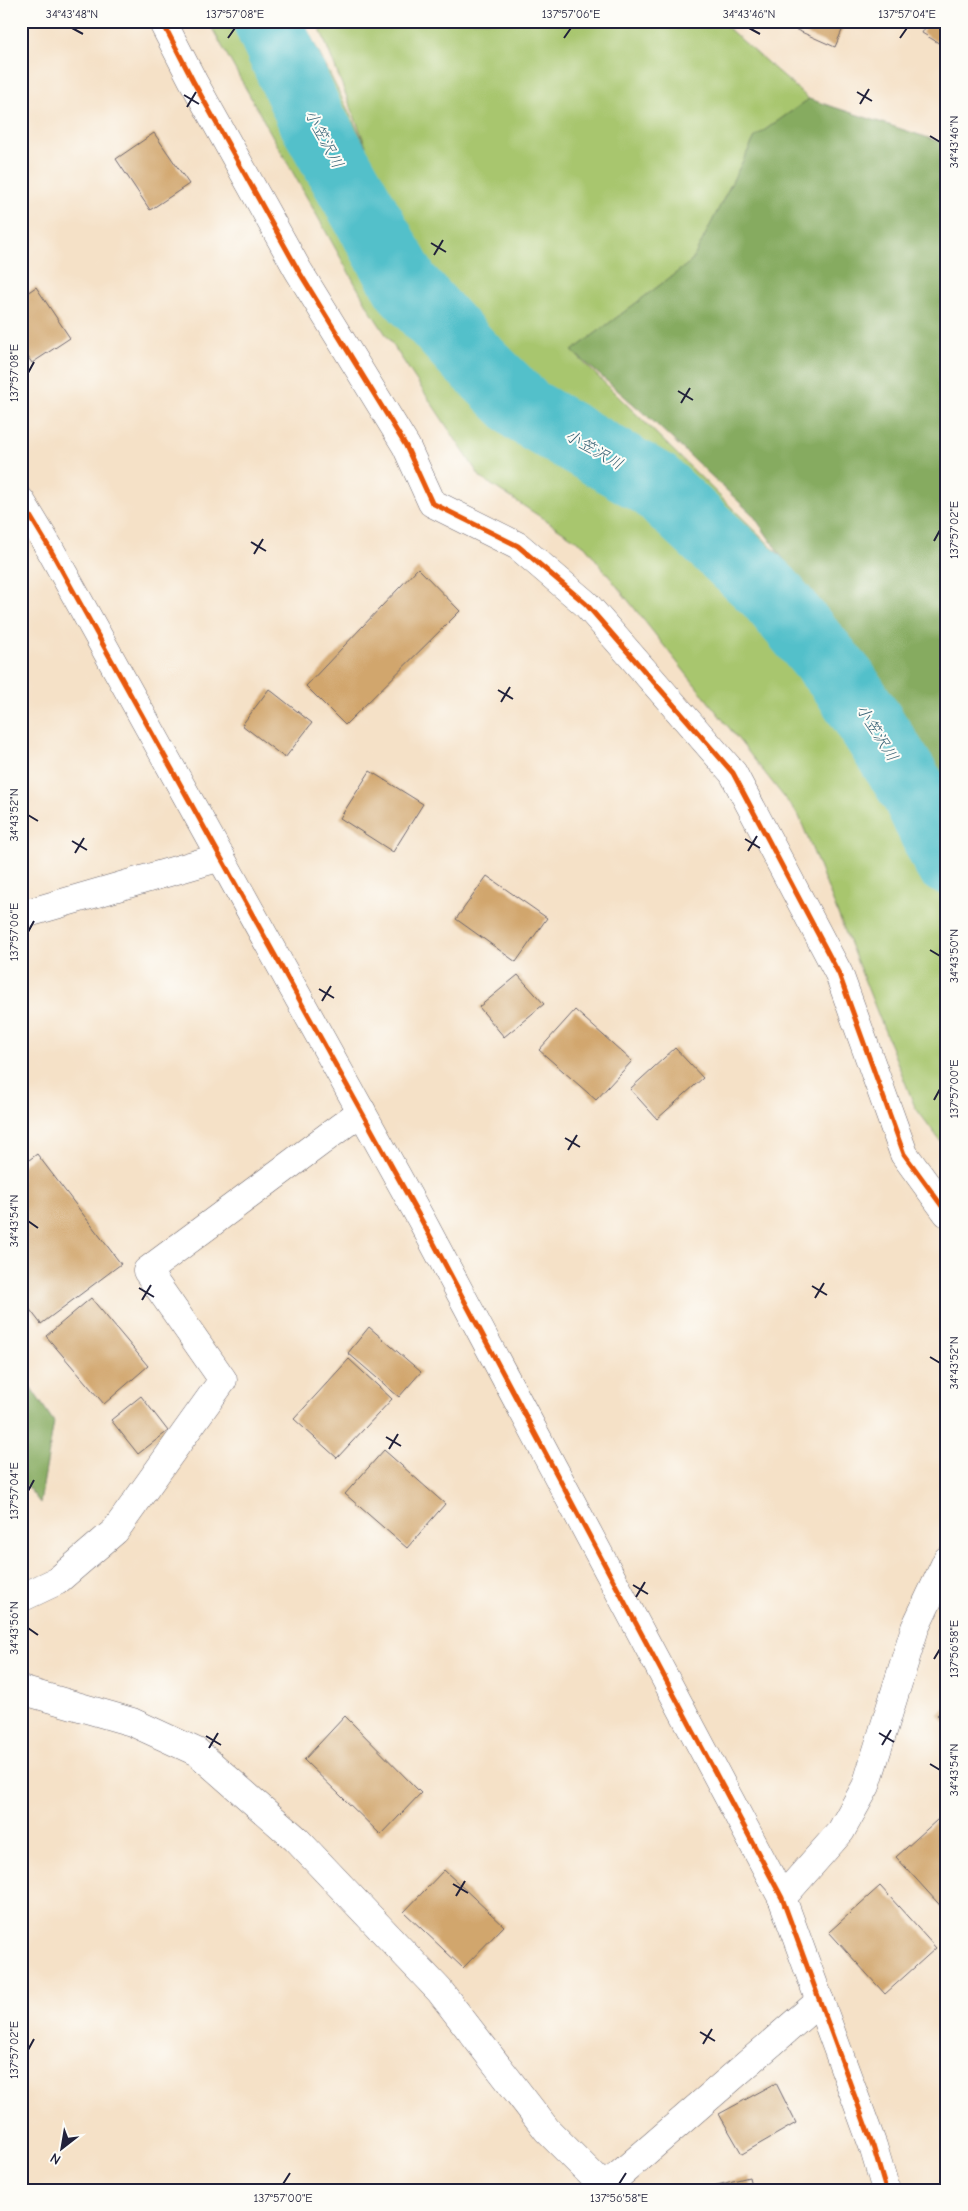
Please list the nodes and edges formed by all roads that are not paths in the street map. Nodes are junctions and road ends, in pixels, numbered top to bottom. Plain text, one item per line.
1 (162, 21) edge
2 (21, 501) edge
3 (222, 857) junction
4 (21, 915) edge
5 (362, 1111) junction
6 (947, 1213) edge
7 (947, 1560) edge
8 (21, 1598) edge
9 (21, 1690) edge
10 (782, 1898) junction
11 (820, 2001) junction
12 (600, 2188) edge
13 (886, 2190) edge

1 - 6 street
2 - 3 street
3 - 4 street
3 - 5 street
5 - 8 street
5 - 10 street
7 - 10 street
9 - 12 street
10 - 11 street
11 - 12 street
11 - 13 street

